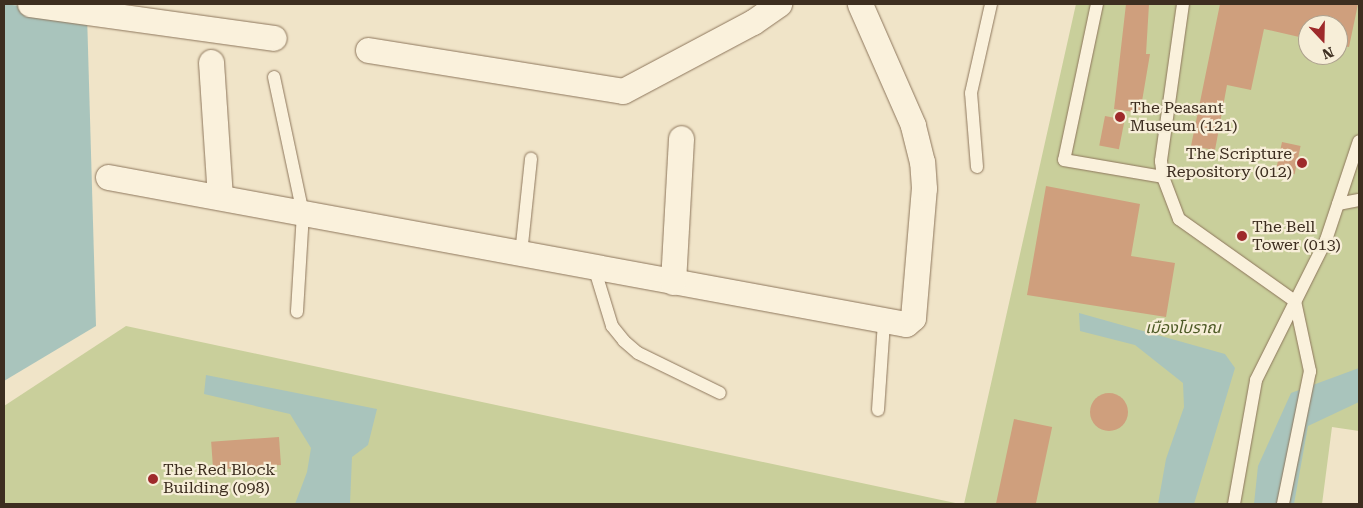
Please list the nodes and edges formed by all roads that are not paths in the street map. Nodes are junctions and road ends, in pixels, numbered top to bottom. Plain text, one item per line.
1 (30, 4) edge
2 (778, 4) edge
3 (860, 4) edge
4 (991, 4) edge
5 (1097, 4) edge
6 (1183, 4) edge
7 (274, 38) dead end
8 (368, 50) dead end
9 (212, 62) dead end
10 (274, 77) dead end
11 (681, 138) dead end
12 (1359, 142) edge
13 (532, 159) dead end
14 (977, 168) dead end
15 (108, 177) dead end
16 (1163, 177) junction
17 (220, 197) junction
18 (1359, 200) edge
19 (1338, 204) junction
20 (303, 213) junction
21 (521, 254) junction
22 (594, 267) junction
23 (673, 282) junction
24 (1295, 301) junction
25 (296, 312) dead end
26 (884, 322) junction
27 (720, 393) dead end
28 (878, 410) dead end
29 (1234, 504) edge
30 (1283, 504) edge

1 - 7 street
2 - 8 street
3 - 26 street
4 - 14 lane
5 - 16 lane
6 - 16 lane
9 - 17 street
10 - 20 lane
11 - 23 street
12 - 19 lane
13 - 21 lane
15 - 17 street
16 - 24 lane
17 - 20 street
18 - 19 lane
19 - 24 lane
20 - 21 street
20 - 25 lane
21 - 22 street
22 - 23 street
22 - 27 lane
23 - 26 street
24 - 29 lane
24 - 30 lane
26 - 28 lane

